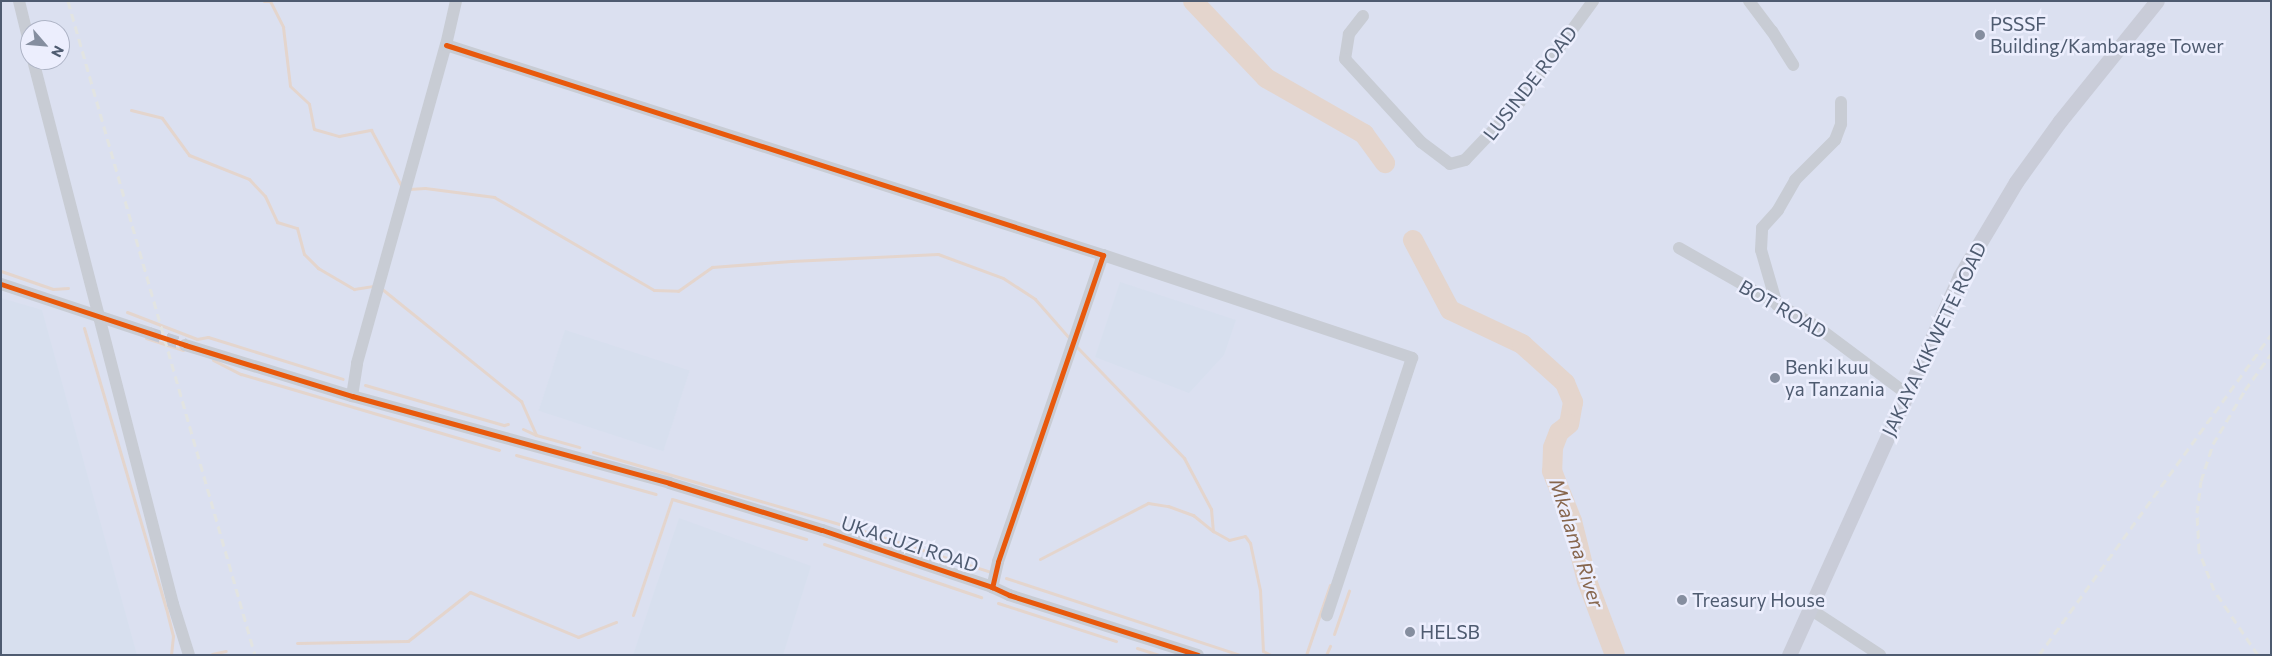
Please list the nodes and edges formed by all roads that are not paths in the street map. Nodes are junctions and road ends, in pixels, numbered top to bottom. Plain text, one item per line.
1 (18, 1) edge
2 (456, 1) edge
3 (1593, 1) edge
4 (1749, 1) edge
5 (2157, 1) edge
6 (1363, 16) dead end
7 (23, 20) edge
8 (446, 45) junction
9 (1793, 65) dead end
10 (37, 70) edge
11 (1841, 102) dead end
12 (1679, 248) dead end
13 (1102, 254) junction
14 (1, 284) edge
15 (1777, 305) junction
16 (99, 316) junction
17 (149, 333) tunnel mouth
18 (185, 345) tunnel mouth
19 (1907, 394) junction
20 (352, 396) junction
21 (992, 587) junction
22 (1810, 609) junction
23 (1327, 615) dead end
24 (189, 655) edge
25 (1198, 655) edge
26 (1789, 655) edge
27 (1880, 655) edge

1 - 7 street
2 - 8 street
3 - 6 street, LUSINDE ROAD
4 - 9 street
5 - 19 main road, JAKAYA KIKWETE ROAD
8 - 13 street
8 - 20 street
10 - 16 street
11 - 15 street
12 - 15 street, BOT ROAD
13 - 21 street
13 - 23 street
14 - 16 street
15 - 19 street, BOT ROAD
16 - 17 street
16 - 24 street
18 - 20 street, UKAGUZI ROAD
19 - 22 main road, JAKAYA KIKWETE ROAD
20 - 21 street, UKAGUZI ROAD
21 - 25 street, UKAGUZI ROAD
22 - 26 main road, JAKAYA KIKWETE ROAD
22 - 27 street

